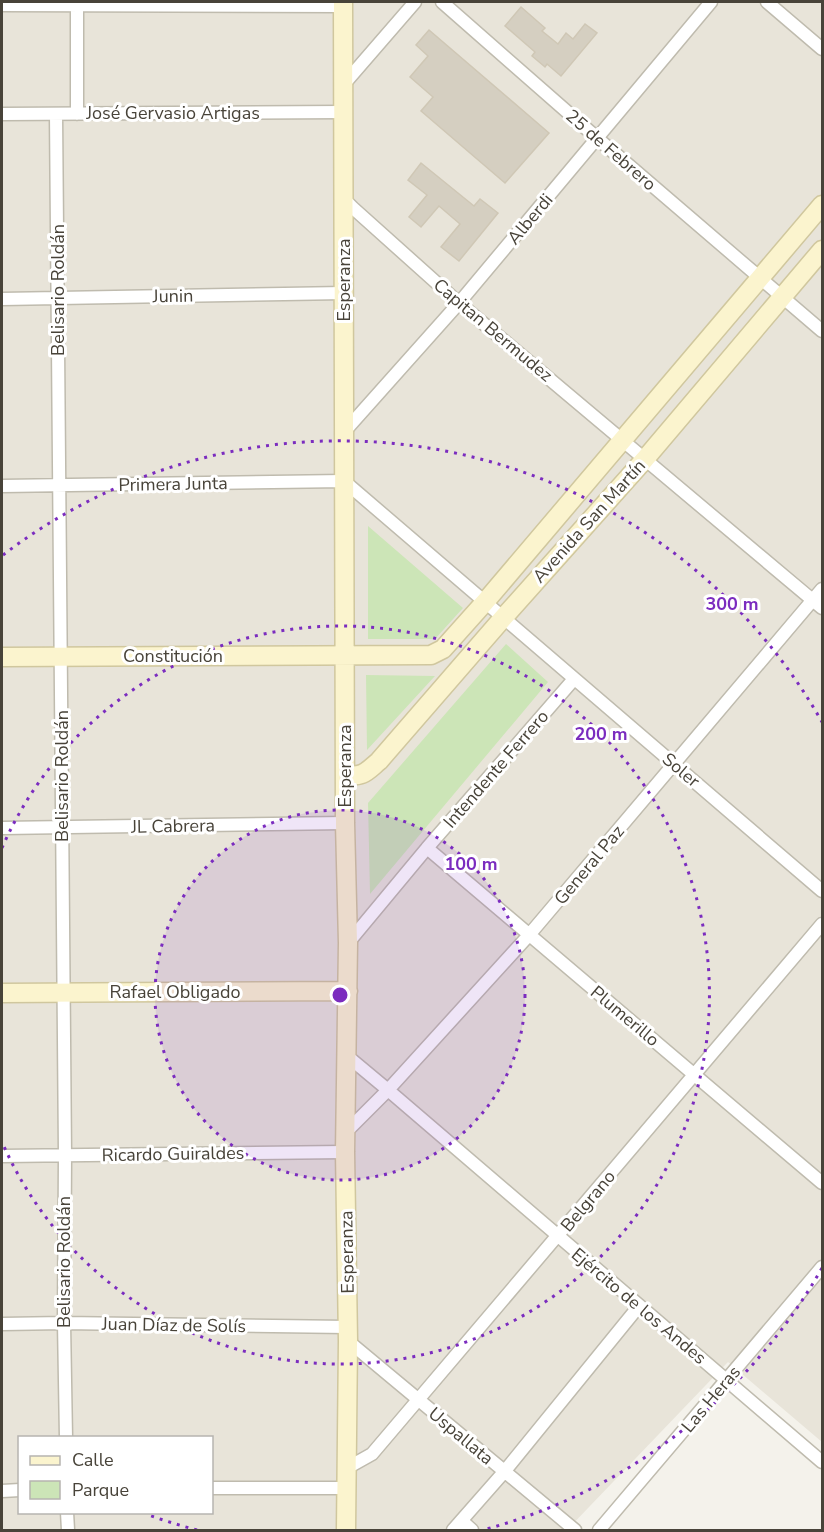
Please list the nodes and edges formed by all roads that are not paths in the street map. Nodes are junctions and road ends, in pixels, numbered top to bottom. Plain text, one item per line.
1 (415, 2) edge
2 (442, 2) edge
3 (711, 2) edge
4 (767, 2) edge
5 (6, 4) edge
6 (343, 4) edge
7 (77, 6) junction
8 (822, 49) edge
9 (344, 84) junction
10 (344, 112) junction
11 (2, 114) edge
12 (56, 114) junction
13 (77, 114) junction
14 (597, 138) junction
15 (343, 198) junction
16 (822, 205) edge
17 (822, 250) edge
18 (761, 278) junction
19 (344, 293) junction
20 (782, 297) junction
21 (2, 298) edge
22 (58, 298) junction
23 (459, 303) junction
24 (822, 331) edge
25 (344, 432) junction
26 (623, 440) junction
27 (645, 459) junction
28 (344, 481) junction
29 (59, 485) junction
30 (2, 486) edge
31 (822, 589) edge
32 (485, 602) junction
33 (818, 604) edge
34 (503, 618) junction
35 (344, 655) junction
36 (61, 656) junction
37 (2, 657) edge
38 (574, 679) junction
39 (675, 764) junction
40 (345, 775) junction
41 (345, 824) junction
42 (2, 828) edge
43 (62, 828) junction
44 (427, 848) junction
45 (822, 891) edge
46 (822, 924) edge
47 (529, 935) junction
48 (348, 943) junction
49 (348, 991) junction
50 (2, 993) edge
51 (63, 993) junction
52 (346, 1055) junction
53 (695, 1075) junction
54 (388, 1090) junction
55 (346, 1132) junction
56 (345, 1152) junction
57 (65, 1155) junction
58 (2, 1156) edge
59 (822, 1183) edge
60 (558, 1237) junction
61 (822, 1267) edge
62 (639, 1305) junction
63 (64, 1323) junction
64 (2, 1324) edge
65 (348, 1334) junction
66 (726, 1380) junction
67 (418, 1401) junction
68 (66, 1436) edge
69 (822, 1462) edge
70 (347, 1468) junction
71 (504, 1472) junction
72 (213, 1488) edge
73 (346, 1488) junction
74 (18, 1490) edge
75 (2, 1491) edge
76 (67, 1514) edge
77 (462, 1521) junction
78 (68, 1530) edge
79 (346, 1530) edge
80 (453, 1530) edge
81 (472, 1530) edge
82 (574, 1530) edge
83 (599, 1530) edge

1 - 9 street
2 - 14 street, 25 de Febrero
3 - 14 street, Alberdi
4 - 8 street
5 - 7 street
6 - 7 street
6 - 9 main road, Esperanza
7 - 13 street
9 - 10 main road, Esperanza
10 - 13 street, José Gervasio Artigas
10 - 15 main road, Esperanza
11 - 12 street, José Gervasio Artigas
12 - 13 street, José Gervasio Artigas
12 - 22 street, Belisario Roldán
14 - 18 street, 25 de Febrero
14 - 23 street, Alberdi
15 - 19 main road, Esperanza
15 - 23 street, Capitan Bermudez
16 - 18 main road, Avenida San Martín
17 - 20 main road, Avenida San Martín
18 - 20 street, 25 de Febrero
18 - 26 main road, Avenida San Martín
19 - 22 street, Junin
19 - 25 main road, Esperanza
20 - 24 street, 25 de Febrero
20 - 27 main road, Avenida San Martín
21 - 22 street, Junin
22 - 29 street, Belisario Roldán
23 - 25 street, Alberdi
23 - 26 street, Capitan Bermudez
25 - 28 main road, Esperanza
26 - 27 street, Capitan Bermudez
26 - 32 main road, Avenida San Martín
27 - 33 street, Capitan Bermudez
27 - 34 main road, Avenida San Martín
28 - 29 street, Primera Junta
28 - 32 street, Soler
28 - 35 main road, Esperanza
29 - 30 street, Primera Junta
29 - 36 street, Belisario Roldán
31 - 33 street, General Paz
32 - 34 street, Soler
32 - 35 main road, Avenida San Martín
33 - 39 street, General Paz
34 - 38 street, Soler
34 - 40 main road, Avenida San Martín
35 - 36 main road, Constitución
35 - 40 main road, Esperanza
36 - 37 main road, Constitución
36 - 43 street, Belisario Roldán
38 - 39 street, Soler
38 - 44 street, Intendente Ferrero
39 - 45 street, Soler
39 - 47 street, General Paz
40 - 41 main road, Esperanza
41 - 43 street, JL Cabrera
41 - 48 main road, Esperanza
42 - 43 street, JL Cabrera
43 - 51 street, Belisario Roldán
44 - 47 street, Plumerillo
44 - 48 street, Intendente Ferrero
46 - 53 street, Belgrano
47 - 53 street, Plumerillo
47 - 54 street, General Paz
48 - 49 main road, Esperanza
49 - 51 main road, Rafael Obligado
49 - 52 main road, Esperanza
50 - 51 main road, Rafael Obligado
51 - 57 street, Belisario Roldán
52 - 54 street, Ejército de los Andes
52 - 55 main road, Esperanza
53 - 59 street, Plumerillo
53 - 60 street, Belgrano
54 - 55 street, General Paz
54 - 60 street, Ejército de los Andes
55 - 56 main road, Esperanza
56 - 57 street, Ricardo Guiraldes
56 - 65 main road, Esperanza
57 - 58 street, Ricardo Guiraldes
57 - 63 street, Belisario Roldán
60 - 62 street, Ejército de los Andes
60 - 67 street, Belgrano
61 - 66 street, Las Heras
62 - 66 street, Ejército de los Andes
62 - 71 street
63 - 64 street, Juan Díaz de Solís
63 - 65 street, Juan Díaz de Solís
63 - 68 street, Belisario Roldán
65 - 67 street, Uspallata
65 - 70 main road, Esperanza
66 - 69 street, Ejército de los Andes
66 - 83 street, Las Heras
67 - 70 street, Belgrano
67 - 71 street, Uspallata
70 - 73 main road, Esperanza
71 - 77 street
71 - 82 street, Uspallata
72 - 73 street
73 - 79 main road, Esperanza
74 - 75 street
76 - 78 street
77 - 80 street
77 - 81 street

